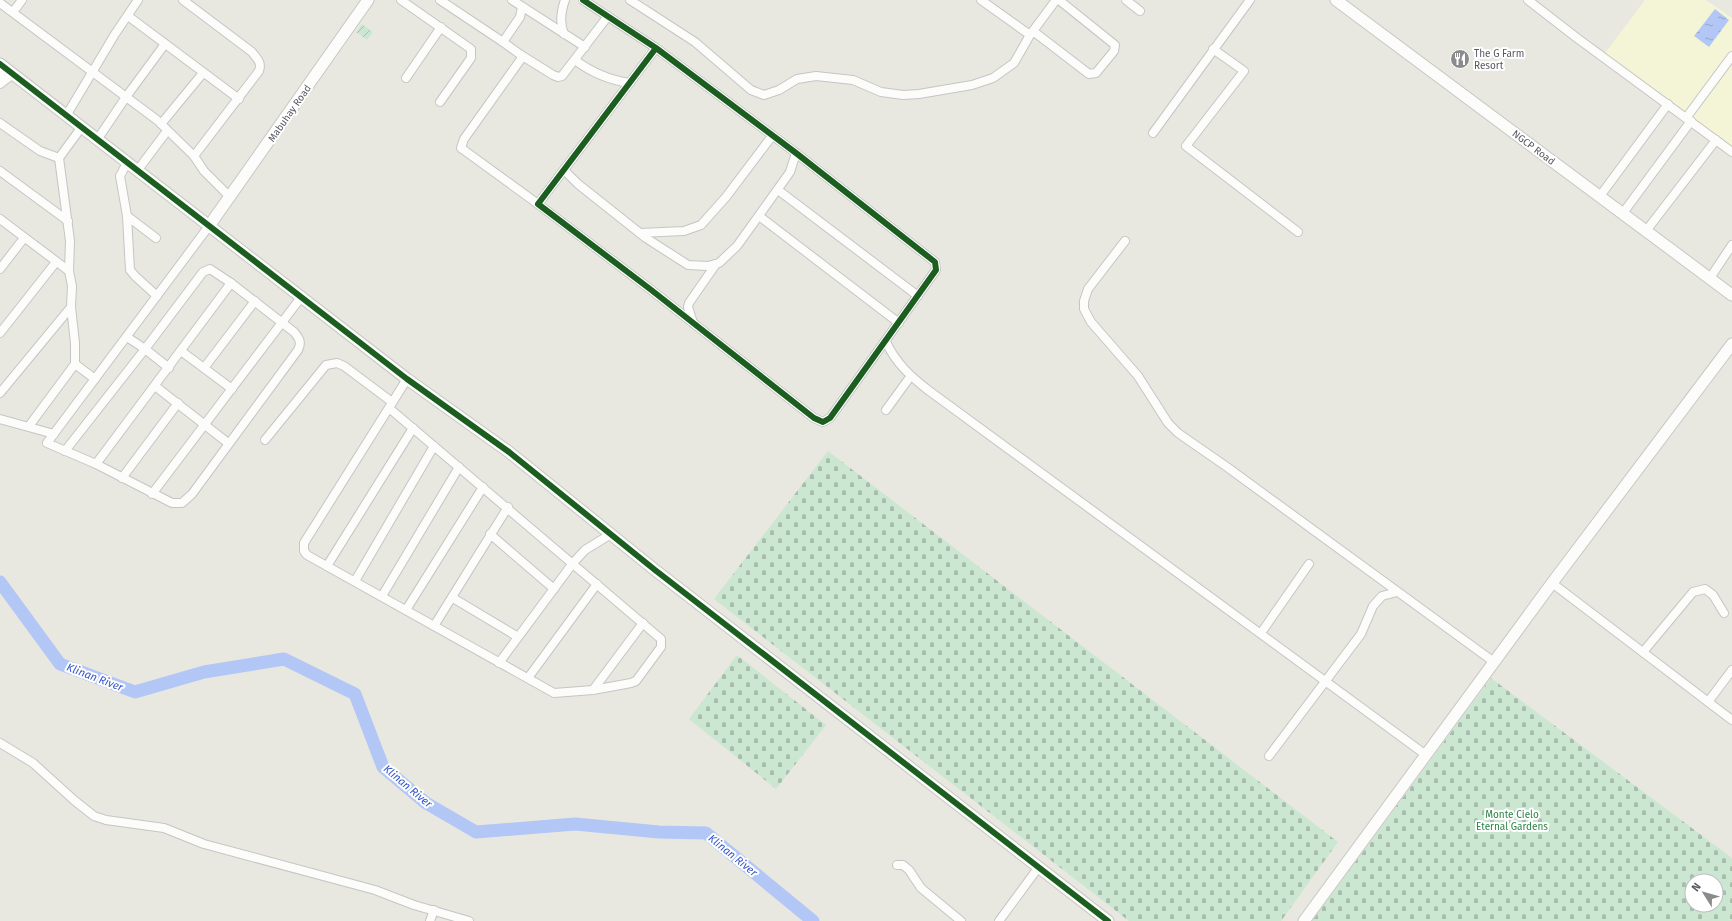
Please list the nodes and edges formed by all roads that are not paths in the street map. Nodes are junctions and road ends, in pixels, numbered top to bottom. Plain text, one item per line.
1 (22, 0) edge
2 (138, 0) edge
3 (184, 0) edge
4 (368, 0) edge
5 (401, 0) edge
6 (440, 0) edge
7 (512, 0) edge
8 (565, 0) edge
9 (583, 0) edge
10 (630, 0) edge
11 (981, 0) edge
12 (1057, 0) edge
13 (1126, 0) edge
14 (1250, 0) edge
15 (1336, 0) edge
16 (1528, 0) edge
17 (0, 2) edge
18 (522, 7) junction
19 (1140, 11) dead end
20 (13, 12) junction
21 (128, 16) junction
22 (608, 16) junction
23 (441, 27) junction
24 (1031, 33) junction
25 (564, 34) junction
26 (503, 42) junction
27 (165, 44) junction
28 (585, 47) junction
29 (656, 48) junction
30 (1213, 49) junction
31 (521, 55) junction
32 (1732, 56) edge
33 (575, 60) junction
34 (1, 69) edge
35 (93, 71) junction
36 (203, 73) junction
37 (13, 74) junction
38 (406, 78) dead end
39 (630, 83) junction
40 (0, 84) edge
41 (126, 97) junction
42 (239, 99) junction
43 (440, 102) dead end
44 (1668, 104) junction
45 (66, 116) junction
46 (1689, 119) junction
47 (0, 123) edge
48 (161, 124) junction
49 (81, 128) junction
50 (167, 131) junction
51 (1153, 132) dead end
52 (772, 136) junction
53 (97, 140) junction
54 (1716, 140) junction
55 (1732, 152) edge
56 (796, 153) junction
57 (194, 156) junction
58 (59, 158) junction
59 (127, 163) junction
60 (564, 170) junction
61 (0, 171) edge
62 (136, 171) junction
63 (778, 190) junction
64 (1600, 196) junction
65 (230, 197) junction
66 (538, 204) junction
67 (1622, 214) junction
68 (126, 216) junction
69 (759, 216) junction
70 (0, 219) edge
71 (68, 221) junction
72 (209, 226) junction
73 (1646, 231) junction
74 (1298, 232) dead end
75 (640, 233) junction
76 (24, 238) junction
77 (156, 238) dead end
78 (1125, 241) dead end
79 (1732, 245) edge
80 (56, 262) junction
81 (716, 264) junction
82 (0, 269) edge
83 (69, 271) junction
84 (1710, 278) junction
85 (231, 283) junction
86 (1732, 295) edge
87 (157, 296) junction
88 (302, 296) junction
89 (918, 296) junction
90 (255, 301) junction
91 (71, 307) junction
92 (282, 323) junction
93 (693, 323) junction
94 (899, 323) junction
95 (0, 333) edge
96 (127, 337) junction
97 (886, 342) junction
98 (1732, 344) edge
99 (145, 349) junction
100 (181, 351) junction
101 (74, 364) junction
102 (169, 368) junction
103 (204, 368) junction
104 (910, 376) junction
105 (408, 379) junction
106 (95, 380) junction
107 (155, 386) junction
108 (232, 389) junction
109 (0, 393) edge
110 (178, 403) junction
111 (391, 405) junction
112 (886, 410) dead end
113 (0, 419) edge
114 (205, 424) junction
115 (29, 426) junction
116 (413, 428) junction
117 (54, 434) junction
118 (265, 440) dead end
119 (228, 443) junction
120 (434, 446) junction
121 (65, 451) junction
122 (96, 464) junction
123 (459, 467) junction
124 (122, 478) junction
125 (484, 487) junction
126 (152, 494) junction
127 (508, 507) junction
128 (490, 534) junction
129 (611, 534) junction
130 (573, 563) junction
131 (1308, 564) dead end
132 (327, 566) junction
133 (355, 581) junction
134 (1552, 583) junction
135 (597, 584) junction
136 (554, 589) junction
137 (1397, 592) junction
138 (382, 596) junction
139 (453, 598) junction
140 (406, 610) junction
141 (1724, 613) dead end
142 (643, 623) junction
143 (434, 626) junction
144 (1261, 633) junction
145 (518, 637) junction
146 (1643, 652) junction
147 (1494, 662) junction
148 (499, 663) junction
149 (1732, 670) edge
150 (528, 678) junction
151 (1326, 682) junction
152 (593, 690) junction
153 (1708, 702) junction
154 (1732, 720) edge
155 (0, 743) edge
156 (1426, 755) junction
157 (1269, 756) dead end
158 (897, 865) dead end
159 (1038, 868) junction
160 (434, 910) junction
161 (430, 921) edge
162 (469, 921) edge
163 (961, 921) edge
164 (999, 921) edge
165 (1108, 921) edge
166 (1304, 921) edge

1 - 20 street
2 - 21 street
3 - 42 street
4 - 65 street, Mabuhay Road
5 - 23 street
6 - 26 street
7 - 18 street
8 - 25 street
9 - 22 street
10 - 24 street
11 - 24 street
12 - 24 street
12 - 24 street
13 - 19 street
14 - 30 street
15 - 64 street, NGCP Road
16 - 44 street
17 - 20 street
18 - 25 street
18 - 26 street
20 - 35 street
21 - 27 street
21 - 35 street
22 - 28 street
22 - 29 street
23 - 38 street
23 - 43 street
25 - 28 street
26 - 31 street
27 - 36 street
27 - 41 street
28 - 33 street
29 - 39 street
29 - 52 street
30 - 51 street
30 - 74 street
31 - 33 street
31 - 66 street
32 - 46 street
33 - 39 street
34 - 37 street
35 - 41 street
35 - 45 street
36 - 42 street
36 - 48 street
37 - 40 street
37 - 45 street
39 - 60 street
41 - 48 street
41 - 53 street
42 - 57 street
44 - 46 street
44 - 64 street
45 - 49 street
46 - 54 street
46 - 67 street
47 - 58 street
48 - 50 street
49 - 53 street
49 - 58 street
50 - 57 street
50 - 62 street
52 - 56 street
52 - 75 street
53 - 59 street
54 - 55 street
54 - 73 street
56 - 63 street
56 - 89 street
57 - 65 street
58 - 71 street
59 - 62 street
59 - 68 street
60 - 66 street
60 - 75 street
61 - 71 street
62 - 72 street
63 - 69 street
63 - 89 street
64 - 67 street, NGCP Road
65 - 72 street, Mabuhay Road
66 - 93 street
67 - 73 street, NGCP Road
68 - 77 street
68 - 87 street
69 - 81 street
69 - 94 street
70 - 76 street
71 - 83 street
72 - 87 street
72 - 88 street
73 - 84 street, NGCP Road
75 - 81 street
76 - 80 street
76 - 82 street
78 - 137 street
79 - 84 street
80 - 83 street
80 - 95 street
81 - 93 street
83 - 91 street
84 - 86 street, NGCP Road
85 - 90 street
85 - 99 street
85 - 100 street
87 - 96 street
88 - 92 street
88 - 105 street
89 - 94 street
90 - 92 street
90 - 103 street
91 - 101 street
91 - 109 street
92 - 108 street
92 - 119 street
93 - 97 street
94 - 97 street
96 - 99 street
96 - 106 street
97 - 104 street
98 - 134 street
99 - 102 street
99 - 121 street
100 - 102 street
100 - 103 street
101 - 106 street
101 - 115 street
102 - 107 street
103 - 108 street
104 - 112 street
104 - 144 street
105 - 111 street
105 - 129 street
106 - 117 street
107 - 110 street
107 - 122 street
108 - 114 street
110 - 114 street
110 - 124 street
111 - 116 street
111 - 118 street
111 - 132 street
113 - 115 street
114 - 119 street
114 - 126 street
115 - 117 street
116 - 120 street
116 - 132 street
117 - 121 street
119 - 126 street
120 - 123 street
120 - 133 street
121 - 122 street
122 - 124 street
123 - 125 street
123 - 138 street
124 - 126 street
125 - 127 street
125 - 140 street
127 - 128 street
127 - 130 street
128 - 136 street
128 - 139 street
129 - 130 street
129 - 159 street
130 - 135 street
130 - 136 street
131 - 144 street
132 - 133 street
133 - 138 street
134 - 146 street
134 - 147 street
135 - 142 street
135 - 150 street
136 - 145 street
137 - 147 street
137 - 151 street
138 - 140 street
139 - 143 street
139 - 145 street
140 - 143 street
141 - 146 street
142 - 152 street
142 - 152 street
143 - 148 street
144 - 151 street
145 - 148 street
146 - 153 street
147 - 156 street
148 - 150 street
149 - 153 street
150 - 152 street
151 - 156 street
151 - 157 street
153 - 154 street
155 - 160 street
156 - 166 street
158 - 163 street
159 - 164 street
159 - 165 street
160 - 161 street
160 - 162 street

